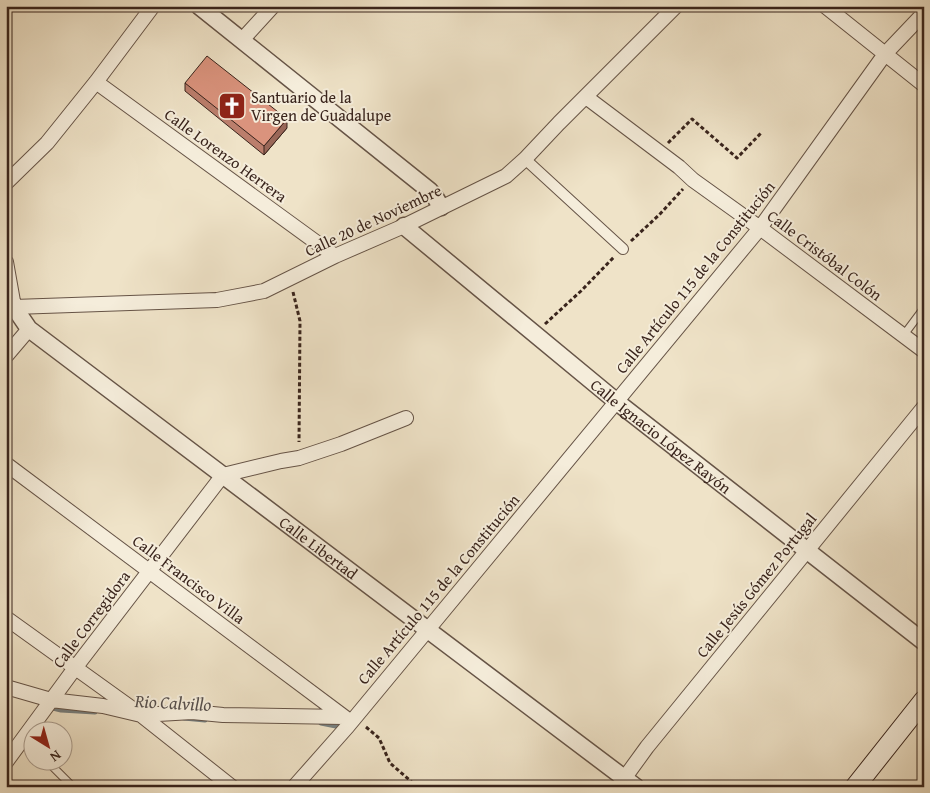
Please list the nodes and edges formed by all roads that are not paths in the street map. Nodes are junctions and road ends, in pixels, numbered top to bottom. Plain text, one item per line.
1 (153, 6) edge
2 (199, 6) edge
3 (273, 6) edge
4 (676, 6) edge
5 (825, 6) edge
6 (924, 12) edge
7 (242, 40) junction
8 (885, 54) junction
9 (96, 82) junction
10 (924, 85) edge
11 (586, 97) junction
12 (525, 159) junction
13 (6, 183) edge
14 (441, 207) junction
15 (404, 226) junction
16 (760, 228) junction
17 (623, 249) dead end
18 (335, 256) junction
19 (6, 262) edge
20 (10, 306) edge
21 (924, 308) edge
22 (29, 329) junction
23 (903, 336) junction
24 (924, 351) edge
25 (6, 356) edge
26 (617, 402) junction
27 (924, 407) edge
28 (406, 418) dead end
29 (6, 464) edge
30 (223, 475) junction
31 (807, 550) junction
32 (149, 571) junction
33 (6, 618) edge
34 (428, 630) junction
35 (924, 642) edge
36 (75, 668) junction
37 (6, 687) edge
38 (51, 700) junction
39 (924, 700) edge
40 (141, 715) junction
41 (40, 720) edge
42 (348, 721) junction
43 (22, 748) edge
44 (6, 762) edge
45 (56, 770) edge
46 (626, 784) edge
47 (73, 787) edge
48 (232, 787) edge
49 (294, 787) edge
50 (855, 787) edge

1 - 9 street
2 - 7 street
3 - 7 street
4 - 11 street, Calle 20 de Noviembre
5 - 8 street
6 - 8 street, Calle Artículo 115 de la Constitución
7 - 14 street
8 - 10 street
8 - 16 street, Calle Artículo 115 de la Constitución
9 - 13 street
9 - 18 street, Calle Lorenzo Herrera
11 - 12 street, Calle 20 de Noviembre
11 - 16 street, Calle Cristóbal Colón
12 - 14 street, Calle 20 de Noviembre
12 - 17 street
14 - 15 street, Calle 20 de Noviembre
15 - 18 street, Calle 20 de Noviembre
15 - 26 street, Calle Ignacio López Rayón
16 - 23 street, Calle Cristóbal Colón
16 - 26 street, Calle Artículo 115 de la Constitución
18 - 20 street, Calle 20 de Noviembre
19 - 20 street
20 - 22 street, Calle Libertad
21 - 23 lane
22 - 25 street
22 - 30 street, Calle Libertad
23 - 24 street, Calle Cristóbal Colón
26 - 31 street, Calle Ignacio López Rayón
26 - 34 street, Calle Artículo 115 de la Constitución
27 - 31 street, Calle Jesús Gómez Portugal
28 - 30 street
29 - 32 street, Calle Francisco Villa
30 - 32 street, Calle Corregidora
30 - 34 street, Calle Libertad
31 - 35 street, Calle Ignacio López Rayón
31 - 46 street, Calle Jesús Gómez Portugal
32 - 36 street, Calle Corregidora
32 - 42 street, Calle Francisco Villa
33 - 36 street
34 - 42 street, Calle Artículo 115 de la Constitución
34 - 46 street, Calle Libertad
36 - 38 street, Calle Corregidora
36 - 40 street
37 - 38 street
38 - 40 street
38 - 41 street, Calle Corregidora
39 - 50 main road
40 - 42 street
40 - 48 street
42 - 49 street, Calle Artículo 115 de la Constitución
43 - 44 street, Calle Corregidora
45 - 47 lane

